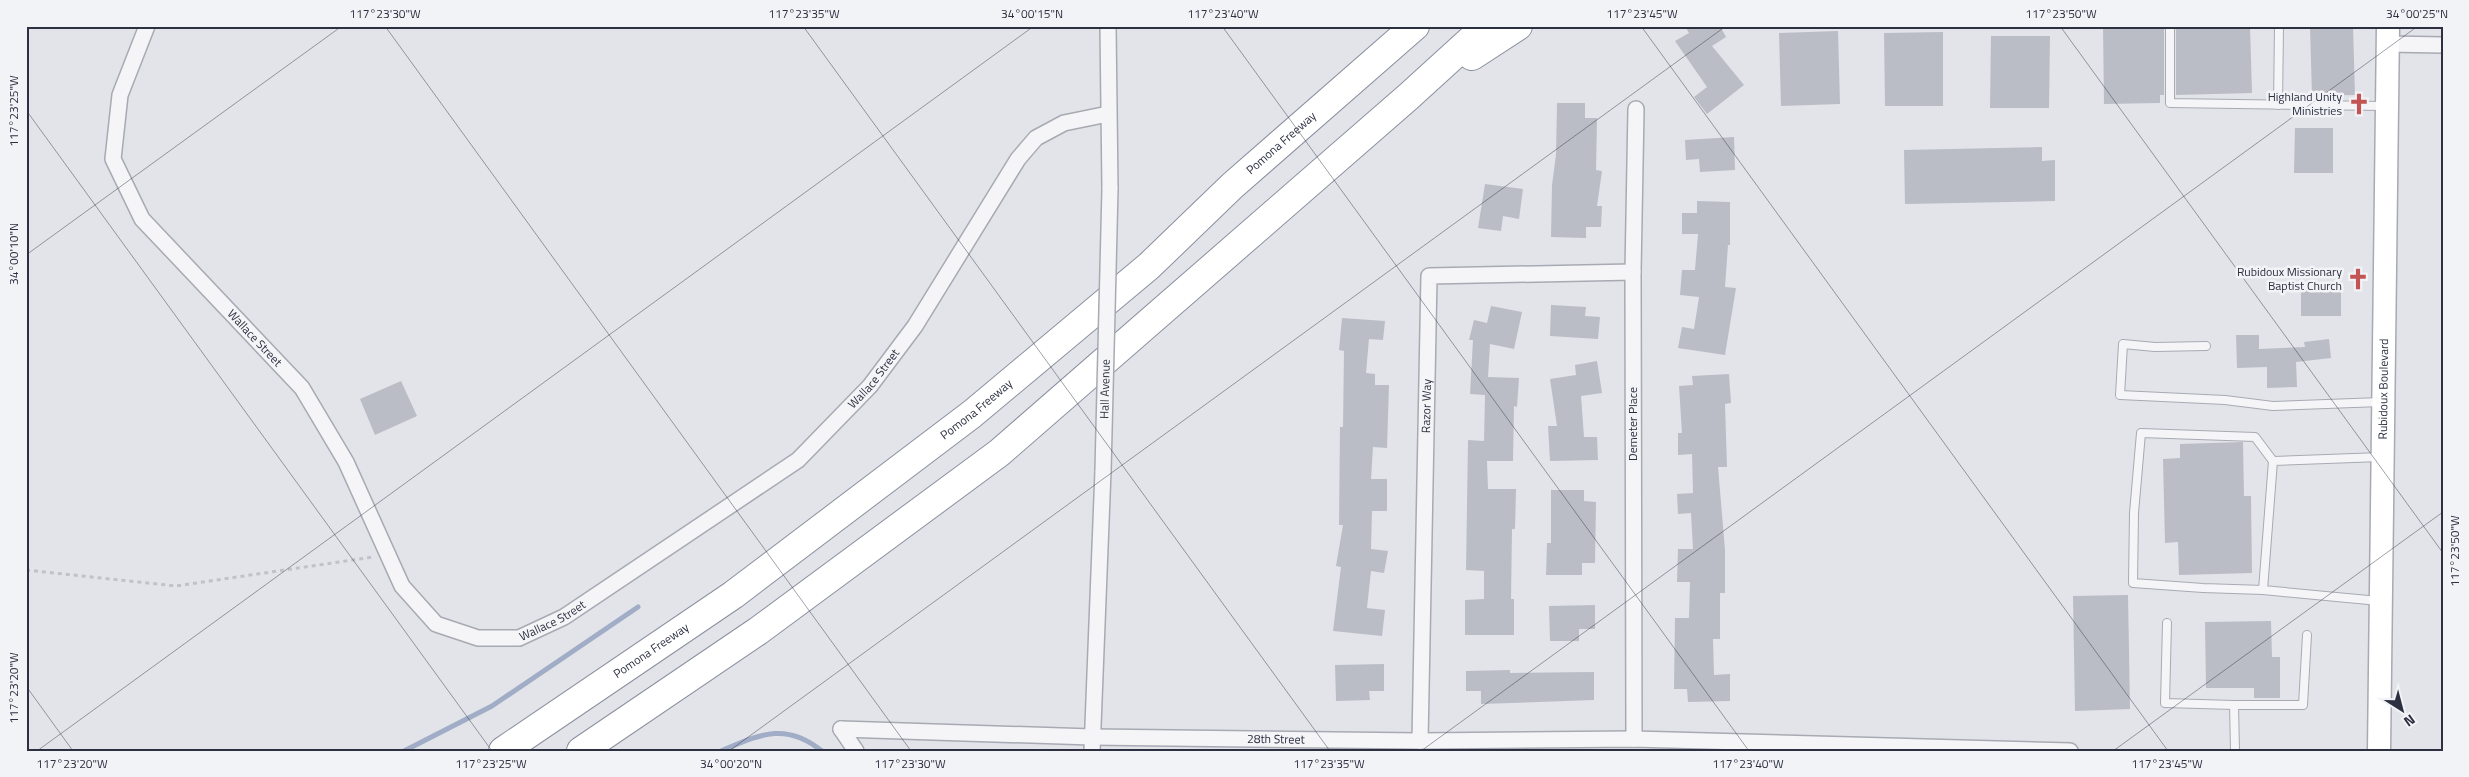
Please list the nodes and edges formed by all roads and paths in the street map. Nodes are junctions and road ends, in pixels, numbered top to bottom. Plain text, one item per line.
1 (147, 26) edge
2 (1108, 26) edge
3 (1389, 26) edge
4 (1415, 26) edge
5 (1486, 26) edge
6 (1518, 26) edge
7 (2170, 26) edge
8 (2279, 26) edge
9 (2388, 35) edge
10 (2443, 44) edge
11 (1408, 98) junction
12 (2278, 106) junction
13 (2387, 106) junction
14 (1636, 109) dead end
15 (1108, 114) junction
16 (1232, 186) junction
17 (1633, 272) junction
18 (2206, 346) dead end
19 (2383, 402) junction
20 (2383, 456) junction
21 (2273, 461) junction
22 (388, 555) junction
23 (26, 570) edge
24 (2263, 590) junction
25 (2381, 602) junction
26 (2167, 622) dead end
27 (2307, 635) dead end
28 (2234, 705) junction
29 (1634, 739) junction
30 (1092, 744) edge
31 (1415, 744) edge
32 (1294, 745) edge
33 (1692, 746) edge
34 (503, 751) edge
35 (581, 751) edge
36 (856, 751) edge
37 (2070, 751) edge
38 (2235, 751) edge
39 (2379, 751) edge

1 - 22 street, Wallace Street
2 - 15 street, Hall Avenue
3 - 16 highway
4 - 16 highway, Pomona Freeway
5 - 11 highway
6 - 11 highway
7 - 12 lane
8 - 12 lane
9 - 10 street
9 - 13 main road, Rubidoux Boulevard
11 - 35 highway
12 - 13 lane
13 - 19 main road, Rubidoux Boulevard
14 - 17 street, Demeter Place
15 - 22 street, Wallace Street
15 - 30 street, Hall Avenue, bridge
16 - 34 highway, Pomona Freeway
17 - 29 street, Demeter Place
17 - 31 street, Razor Way
18 - 19 lane
19 - 20 main road, Rubidoux Boulevard
20 - 21 lane
20 - 25 main road, Rubidoux Boulevard
21 - 24 lane
21 - 24 lane
22 - 23 path
24 - 25 lane
25 - 39 main road, Rubidoux Boulevard
26 - 28 lane
27 - 28 lane
28 - 38 lane
29 - 31 street, 28th Street
29 - 33 street, 28th Street
30 - 32 street, 28th Street
30 - 36 street, 28th Street
31 - 32 street, 28th Street
33 - 37 street, 28th Street

